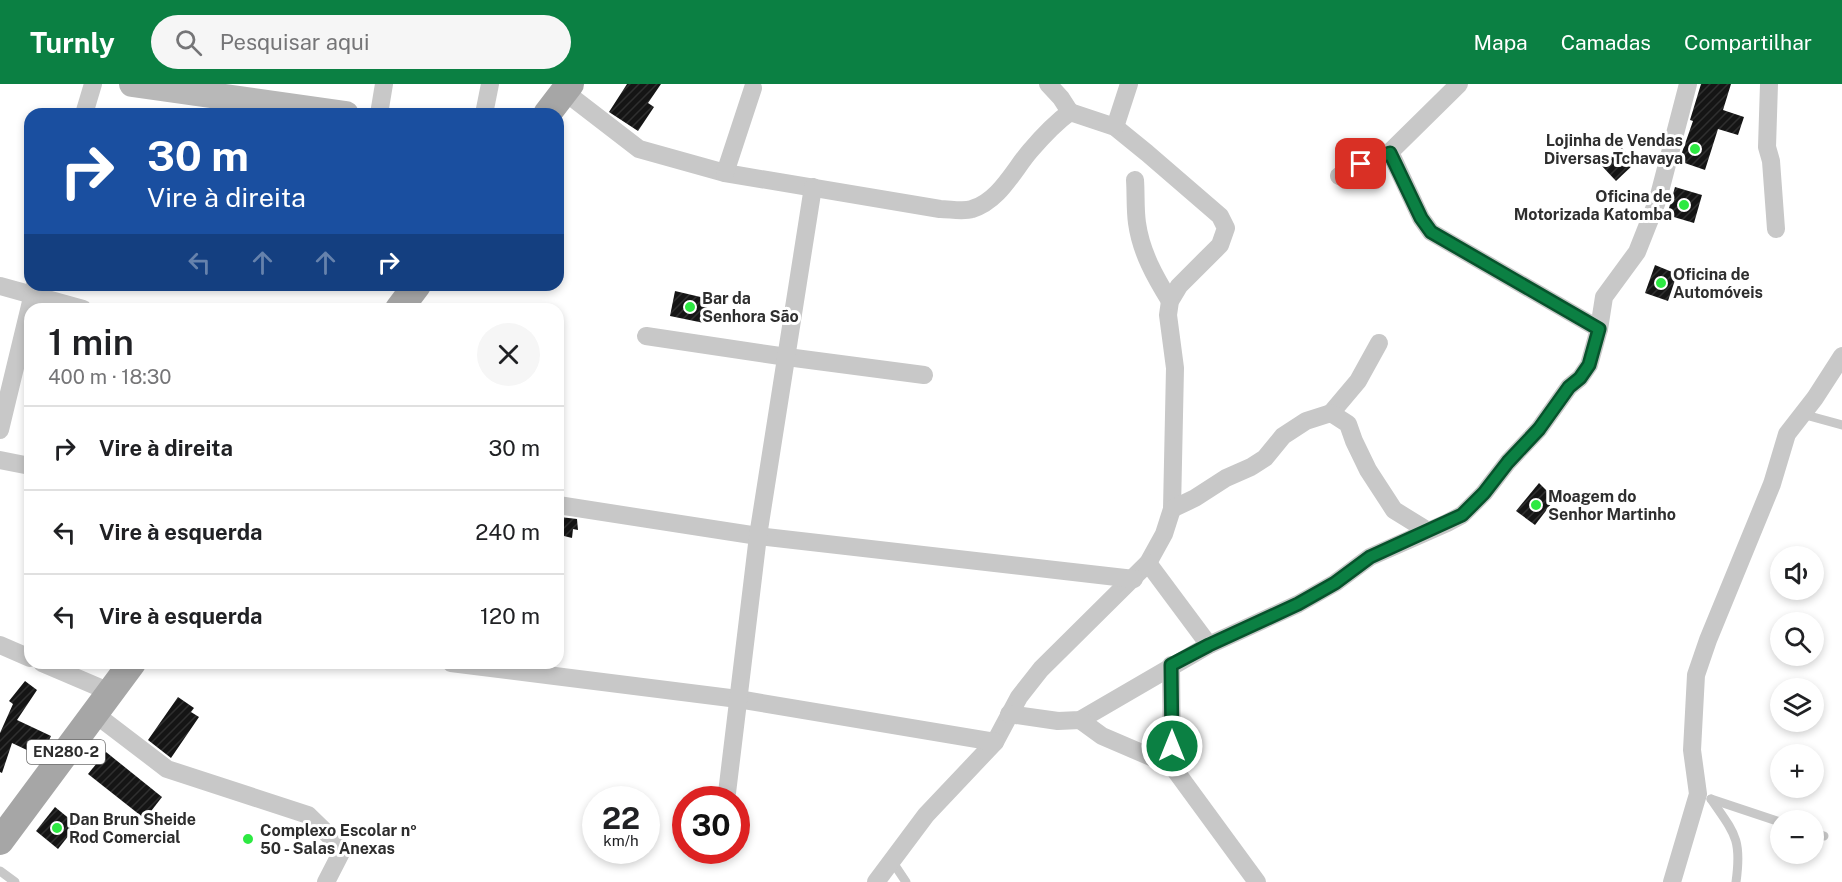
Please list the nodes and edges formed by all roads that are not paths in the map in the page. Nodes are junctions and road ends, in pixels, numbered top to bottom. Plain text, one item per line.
1 (93, 84) edge
2 (132, 84) edge
3 (384, 84) edge
4 (1048, 84) edge
5 (1129, 84) edge
6 (1459, 84) edge
7 (1688, 84) edge
8 (1769, 84) edge
9 (491, 86) edge
10 (753, 88) dead end
11 (203, 89) edge
12 (561, 97) edge
13 (86, 108) edge
14 (312, 108) edge
15 (380, 108) edge
16 (486, 108) edge
17 (1070, 112) junction
18 (1115, 127) junction
19 (1390, 153) junction
20 (725, 173) junction
21 (1339, 176) dead end
22 (1136, 180) dead end
23 (813, 187) junction
24 (1776, 229) dead end
25 (0, 286) edge
26 (24, 289) edge
27 (36, 291) edge
28 (1170, 301) junction
29 (67, 303) edge
30 (24, 328) edge
31 (1599, 329) junction
32 (646, 336) dead end
33 (1379, 343) dead end
34 (1842, 356) edge
35 (787, 357) junction
36 (924, 375) dead end
37 (1331, 413) junction
38 (1802, 414) junction
39 (1842, 425) edge
40 (0, 430) edge
41 (0, 460) edge
42 (24, 465) edge
43 (564, 506) edge
44 (1172, 509) junction
45 (1428, 531) junction
46 (758, 536) junction
47 (1148, 563) junction
48 (1134, 579) junction
49 (0, 645) edge
50 (1209, 645) junction
51 (24, 655) edge
52 (1171, 665) junction
53 (51, 669) edge
54 (128, 669) edge
55 (499, 669) edge
56 (738, 699) junction
57 (102, 703) junction
58 (1009, 714) junction
59 (1080, 720) junction
60 (995, 742) junction
61 (1172, 766) junction
62 (729, 786) edge
63 (1705, 797) junction
64 (1770, 819) edge
65 (3, 832) edge
66 (892, 861) junction
67 (0, 871) edge
68 (15, 882) edge
69 (326, 882) edge
70 (876, 882) edge
71 (906, 882) edge
72 (1257, 882) edge
73 (1671, 882) edge
74 (1736, 882) edge

1 - 13 street
2 - 11 main road
3 - 15 street
4 - 17 street
5 - 18 street
6 - 19 street
7 - 31 street
8 - 24 street
9 - 16 street
10 - 20 street
11 - 14 main road
12 - 20 street
17 - 18 street
17 - 23 street
18 - 28 street
19 - 21 street
19 - 31 street
20 - 23 street
22 - 28 street
23 - 35 street
25 - 26 street
27 - 29 street
28 - 44 street
30 - 40 street
31 - 45 street
32 - 35 street
33 - 37 street
34 - 38 street
35 - 36 street
35 - 46 street
37 - 44 street
37 - 45 street
38 - 39 lane
38 - 63 street
41 - 42 street
43 - 46 street
44 - 47 street
45 - 50 street
46 - 48 street
46 - 56 street
47 - 48 street
47 - 50 street
48 - 58 street
49 - 51 street
50 - 52 street
52 - 59 street
52 - 61 street
53 - 57 street
54 - 57 main road, EN280-2
55 - 56 street
56 - 60 street
56 - 62 street
57 - 65 main road, EN280-2
57 - 69 street
58 - 59 street
58 - 60 street
59 - 61 street
60 - 66 street
61 - 72 street
63 - 64 lane
63 - 73 street
63 - 74 lane
66 - 70 street
66 - 71 lane
67 - 68 lane

